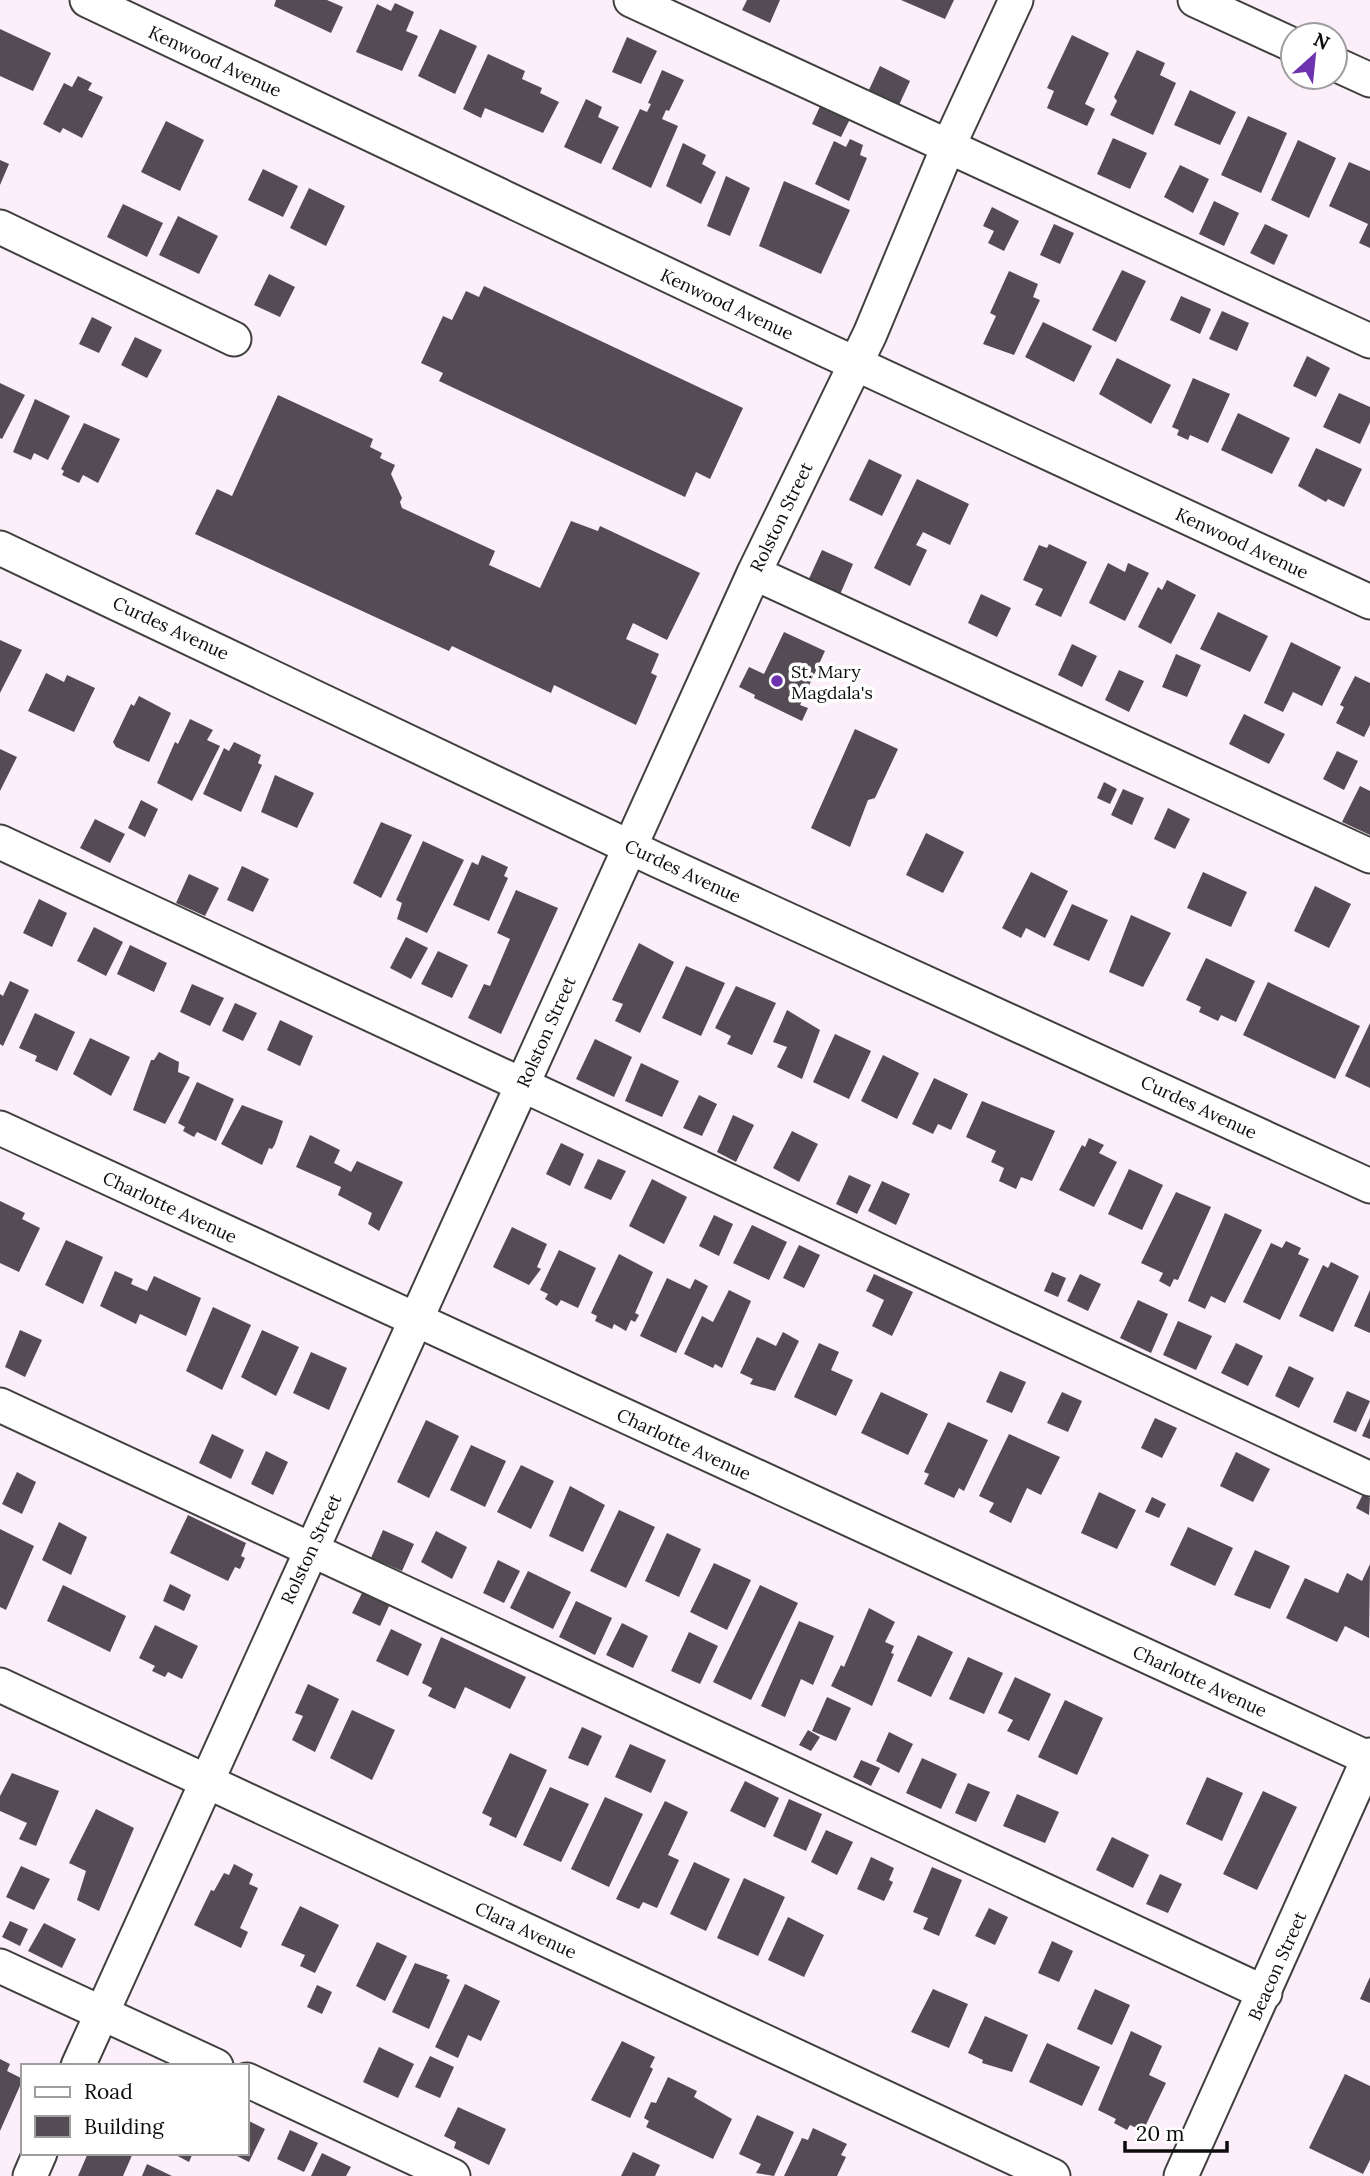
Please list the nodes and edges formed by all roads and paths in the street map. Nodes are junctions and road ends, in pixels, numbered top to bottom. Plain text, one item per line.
1 (87, 0) edge
2 (631, 0) edge
3 (1016, 0) edge
4 (1195, 0) edge
5 (1279, 39) edge
6 (1349, 70) edge
7 (1370, 80) edge
8 (948, 147) junction
9 (0, 228) edge
10 (234, 339) dead end
11 (1370, 341) edge
12 (855, 364) junction
13 (0, 548) edge
14 (754, 573) junction
15 (1370, 602) edge
16 (0, 842) edge
17 (632, 847) junction
18 (1370, 856) edge
19 (523, 1084) junction
20 (0, 1128) edge
21 (1370, 1186) edge
22 (416, 1321) junction
23 (0, 1405) edge
24 (1370, 1479) edge
25 (311, 1550) junction
26 (0, 1685) edge
27 (1370, 1757) edge
28 (208, 1781) junction
29 (0, 1966) edge
30 (1265, 1993) junction
31 (101, 2012) junction
32 (79, 2064) edge
33 (212, 2064) edge
34 (248, 2080) edge
35 (39, 2155) edge
36 (30, 2176) edge
37 (453, 2176) edge
38 (1052, 2176) edge
39 (1181, 2176) edge

1 - 12 street, Kenwood Avenue
2 - 8 street
3 - 8 street, Rolston Street
4 - 5 street
6 - 7 street
8 - 11 street
8 - 12 street, Rolston Street
9 - 10 street
12 - 14 street, Rolston Street
12 - 15 street, Kenwood Avenue
13 - 17 street, Curdes Avenue
14 - 17 street, Rolston Street
14 - 18 street
16 - 19 street
17 - 19 street, Rolston Street
17 - 21 street, Curdes Avenue
19 - 22 street, Rolston Street
19 - 24 street
20 - 22 street, Charlotte Avenue
22 - 25 street, Rolston Street
22 - 27 street, Charlotte Avenue
23 - 25 street
25 - 28 street, Rolston Street
25 - 30 street
26 - 28 street, Clara Avenue
27 - 30 street, Beacon Street
28 - 31 street, Rolston Street
28 - 38 street, Clara Avenue
29 - 31 street
30 - 39 street, Beacon Street
31 - 32 street, Rolston Street
31 - 33 street
34 - 37 street
35 - 36 street

